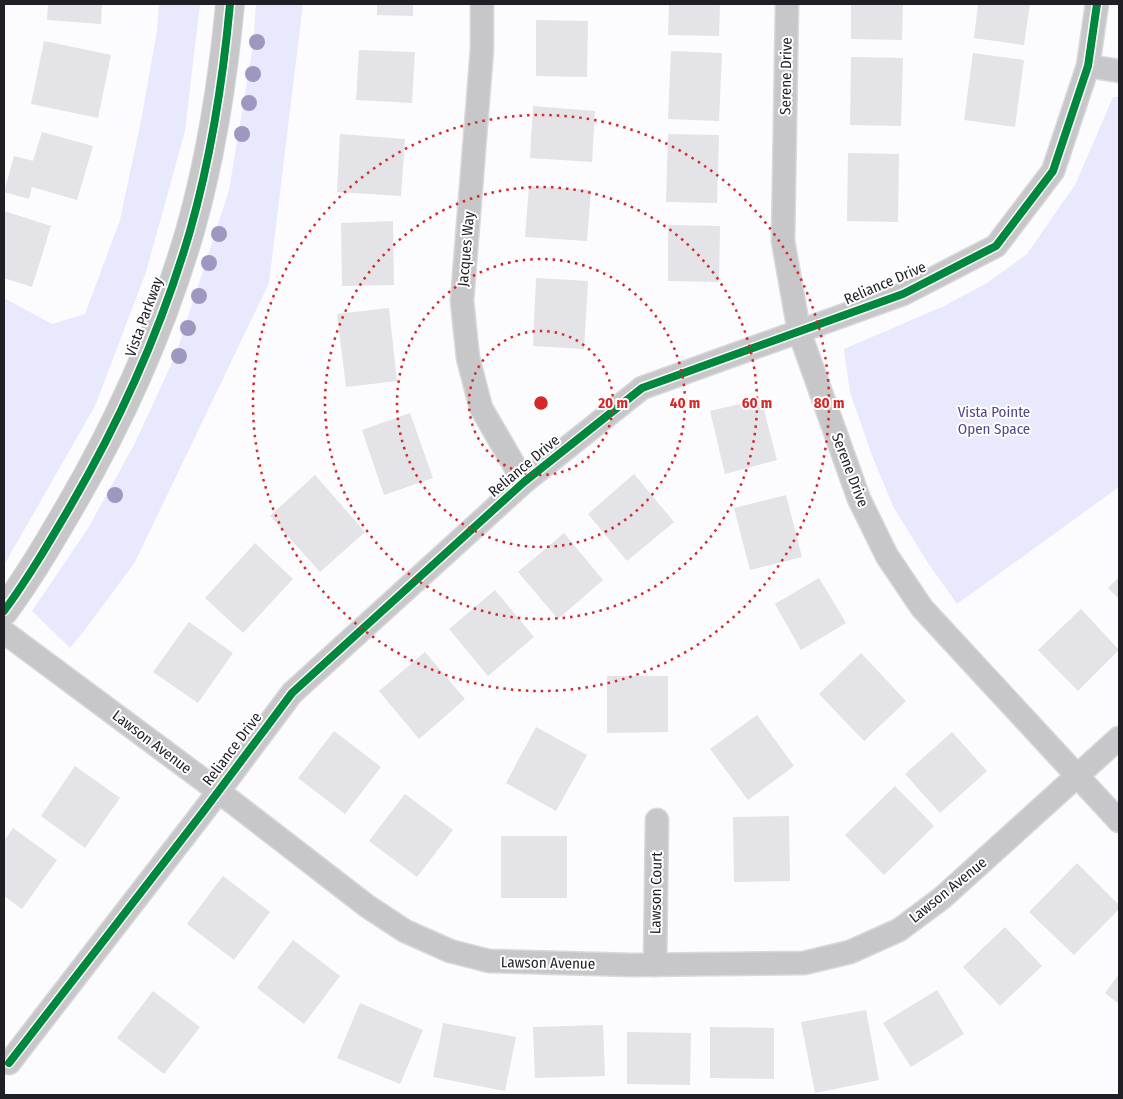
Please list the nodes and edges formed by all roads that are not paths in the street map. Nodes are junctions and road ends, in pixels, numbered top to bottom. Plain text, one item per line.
1 (230, 4) edge
2 (482, 4) edge
3 (787, 4) edge
4 (1097, 4) edge
5 (1088, 66) junction
6 (1119, 71) edge
7 (799, 331) junction
8 (524, 482) junction
9 (4, 610) edge
10 (4, 632) edge
11 (1119, 738) edge
12 (1078, 776) junction
13 (218, 791) junction
14 (657, 820) dead end
15 (1119, 821) edge
16 (655, 965) junction
17 (9, 1064) dead end

1 - 9 street, Vista Parkway
2 - 8 street, Jacques Way
3 - 7 street, Serene Drive
4 - 5 street, Reliance Drive
5 - 6 street
5 - 7 street, Reliance Drive
7 - 8 street, Reliance Drive
7 - 12 street, Serene Drive
8 - 13 street, Reliance Drive
10 - 13 street, Lawson Avenue
11 - 12 street, Lawson Avenue
12 - 15 street, Serene Drive
12 - 16 street, Lawson Avenue
13 - 16 street, Lawson Avenue
13 - 17 street, Reliance Drive
14 - 16 street, Lawson Court

